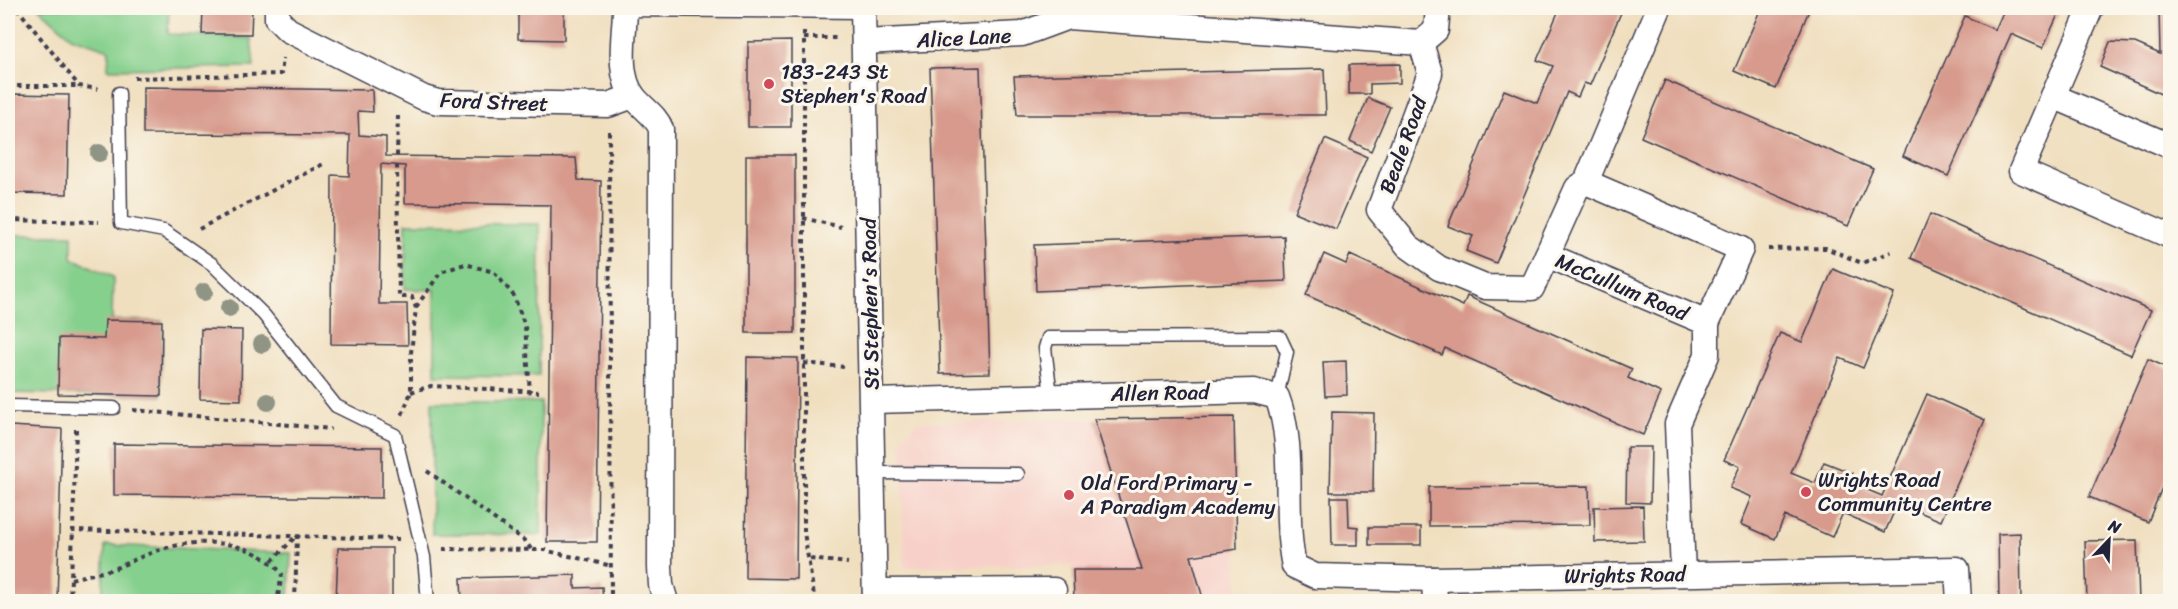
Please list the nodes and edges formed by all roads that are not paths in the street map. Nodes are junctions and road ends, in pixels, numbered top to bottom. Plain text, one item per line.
1 (277, 8) edge
2 (1438, 8) edge
3 (1659, 8) edge
4 (2091, 8) edge
5 (625, 9) edge
6 (863, 10) edge
7 (1065, 12) edge
8 (864, 42) junction
9 (1421, 43) junction
10 (119, 93) road end
11 (633, 96) junction
12 (2053, 96) junction
13 (2170, 146) edge
14 (1586, 182) junction
15 (2170, 236) edge
16 (1547, 255) junction
17 (1707, 323) junction
18 (1050, 395) junction
19 (1277, 397) junction
20 (872, 401) junction
21 (8, 406) edge
22 (114, 408) road end
23 (872, 473) junction
24 (1018, 474) dead end
25 (1683, 574) junction
26 (1054, 590) dead end
27 (1435, 590) edge
28 (875, 596) edge
29 (428, 602) edge
30 (666, 602) edge
31 (1959, 602) edge

1 - 11 street, Ford Street
2 - 9 street
3 - 14 street, McCullum Road
4 - 12 street
5 - 6 lane
5 - 11 street
6 - 8 street, St Stephen's Road
7 - 8 street, Alice Lane
7 - 9 street, Alice Lane
8 - 20 street, St Stephen's Road
9 - 16 street, Beale Road
10 - 29 lane
11 - 30 street
12 - 13 street
12 - 15 street
14 - 16 street, McCullum Road
14 - 17 street, McCullum Road
16 - 17 street, McCullum Road
17 - 25 street, McCullum Road
18 - 19 street, Allen Road
18 - 19 lane
18 - 20 street, Allen Road
19 - 27 street, Wrights Road
20 - 23 street, St Stephen's Road
21 - 22 lane
23 - 24 lane
23 - 28 street, St Stephen's Road
25 - 27 street, Wrights Road
25 - 31 street, Wrights Road
26 - 28 street

